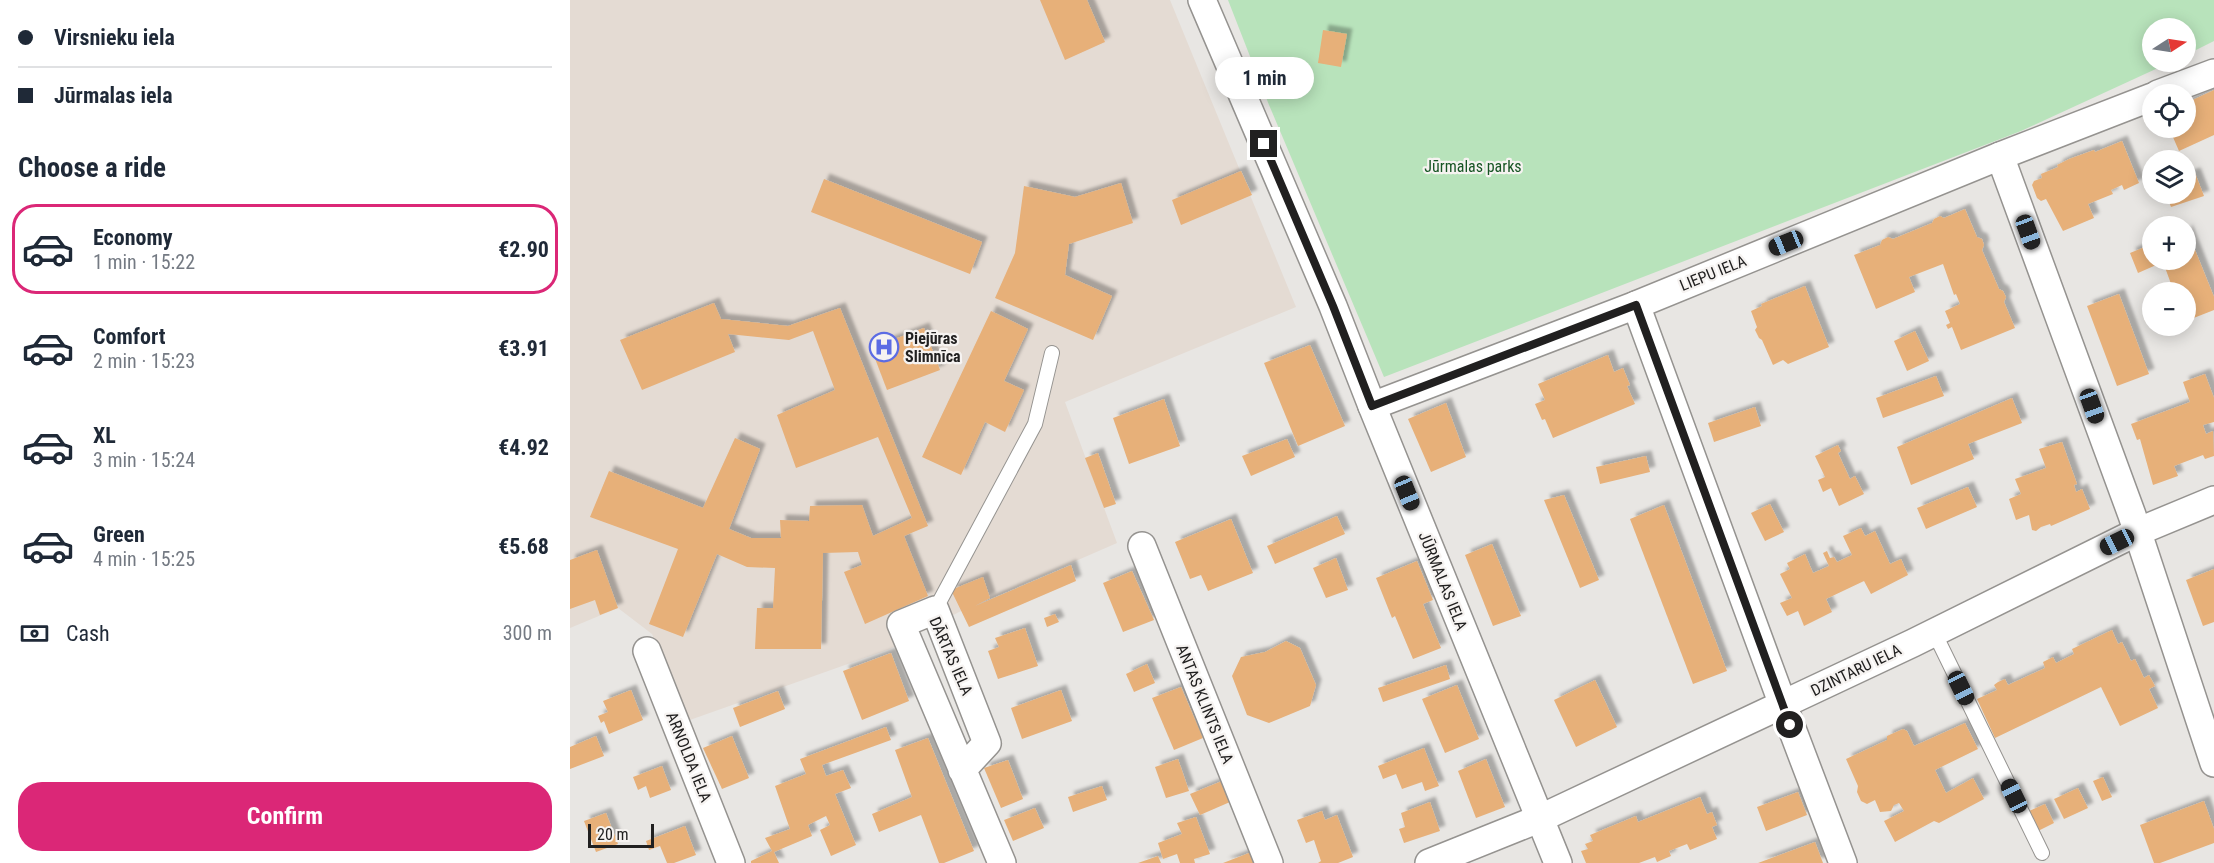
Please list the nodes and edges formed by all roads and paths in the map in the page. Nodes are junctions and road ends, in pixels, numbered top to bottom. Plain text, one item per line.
1 (1202, 0) edge
2 (2214, 73) edge
3 (2185, 84) edge
4 (2142, 101) edge
5 (2000, 156) junction
6 (1636, 305) junction
7 (1052, 353) dead end
8 (1372, 406) junction
9 (2214, 500) edge
10 (2137, 532) junction
11 (1142, 546) dead end
12 (935, 610) junction
13 (1934, 632) junction
14 (647, 651) dead end
15 (1783, 705) junction
16 (2214, 763) edge
17 (962, 770) junction
18 (1541, 818) junction
19 (2042, 853) dead end
20 (731, 863) edge
21 (1002, 863) edge
22 (1269, 863) edge
23 (1429, 863) edge
24 (1558, 863) edge
25 (1843, 863) edge

1 - 8 street, JŪRMALAS IELA
2 - 3 street
4 - 5 street, LIEPU IELA
5 - 6 street, LIEPU IELA
5 - 10 street
6 - 8 street, LIEPU IELA
6 - 15 street
7 - 12 lane
8 - 18 street, JŪRMALAS IELA
9 - 10 street, DZINTARU IELA
10 - 13 street, DZINTARU IELA
10 - 16 street
11 - 22 street, ANTAS KLINTS IELA
12 - 17 street, DĀRTAS IELA
12 - 17 street, DĀRTAS IELA
13 - 15 street, DZINTARU IELA
13 - 19 lane
14 - 20 street, ARNOLDA IELA
15 - 18 street, DZINTARU IELA
15 - 25 street
17 - 21 street, DĀRTAS IELA
18 - 23 street, DZINTARU IELA
18 - 24 street, JŪRMALAS IELA

